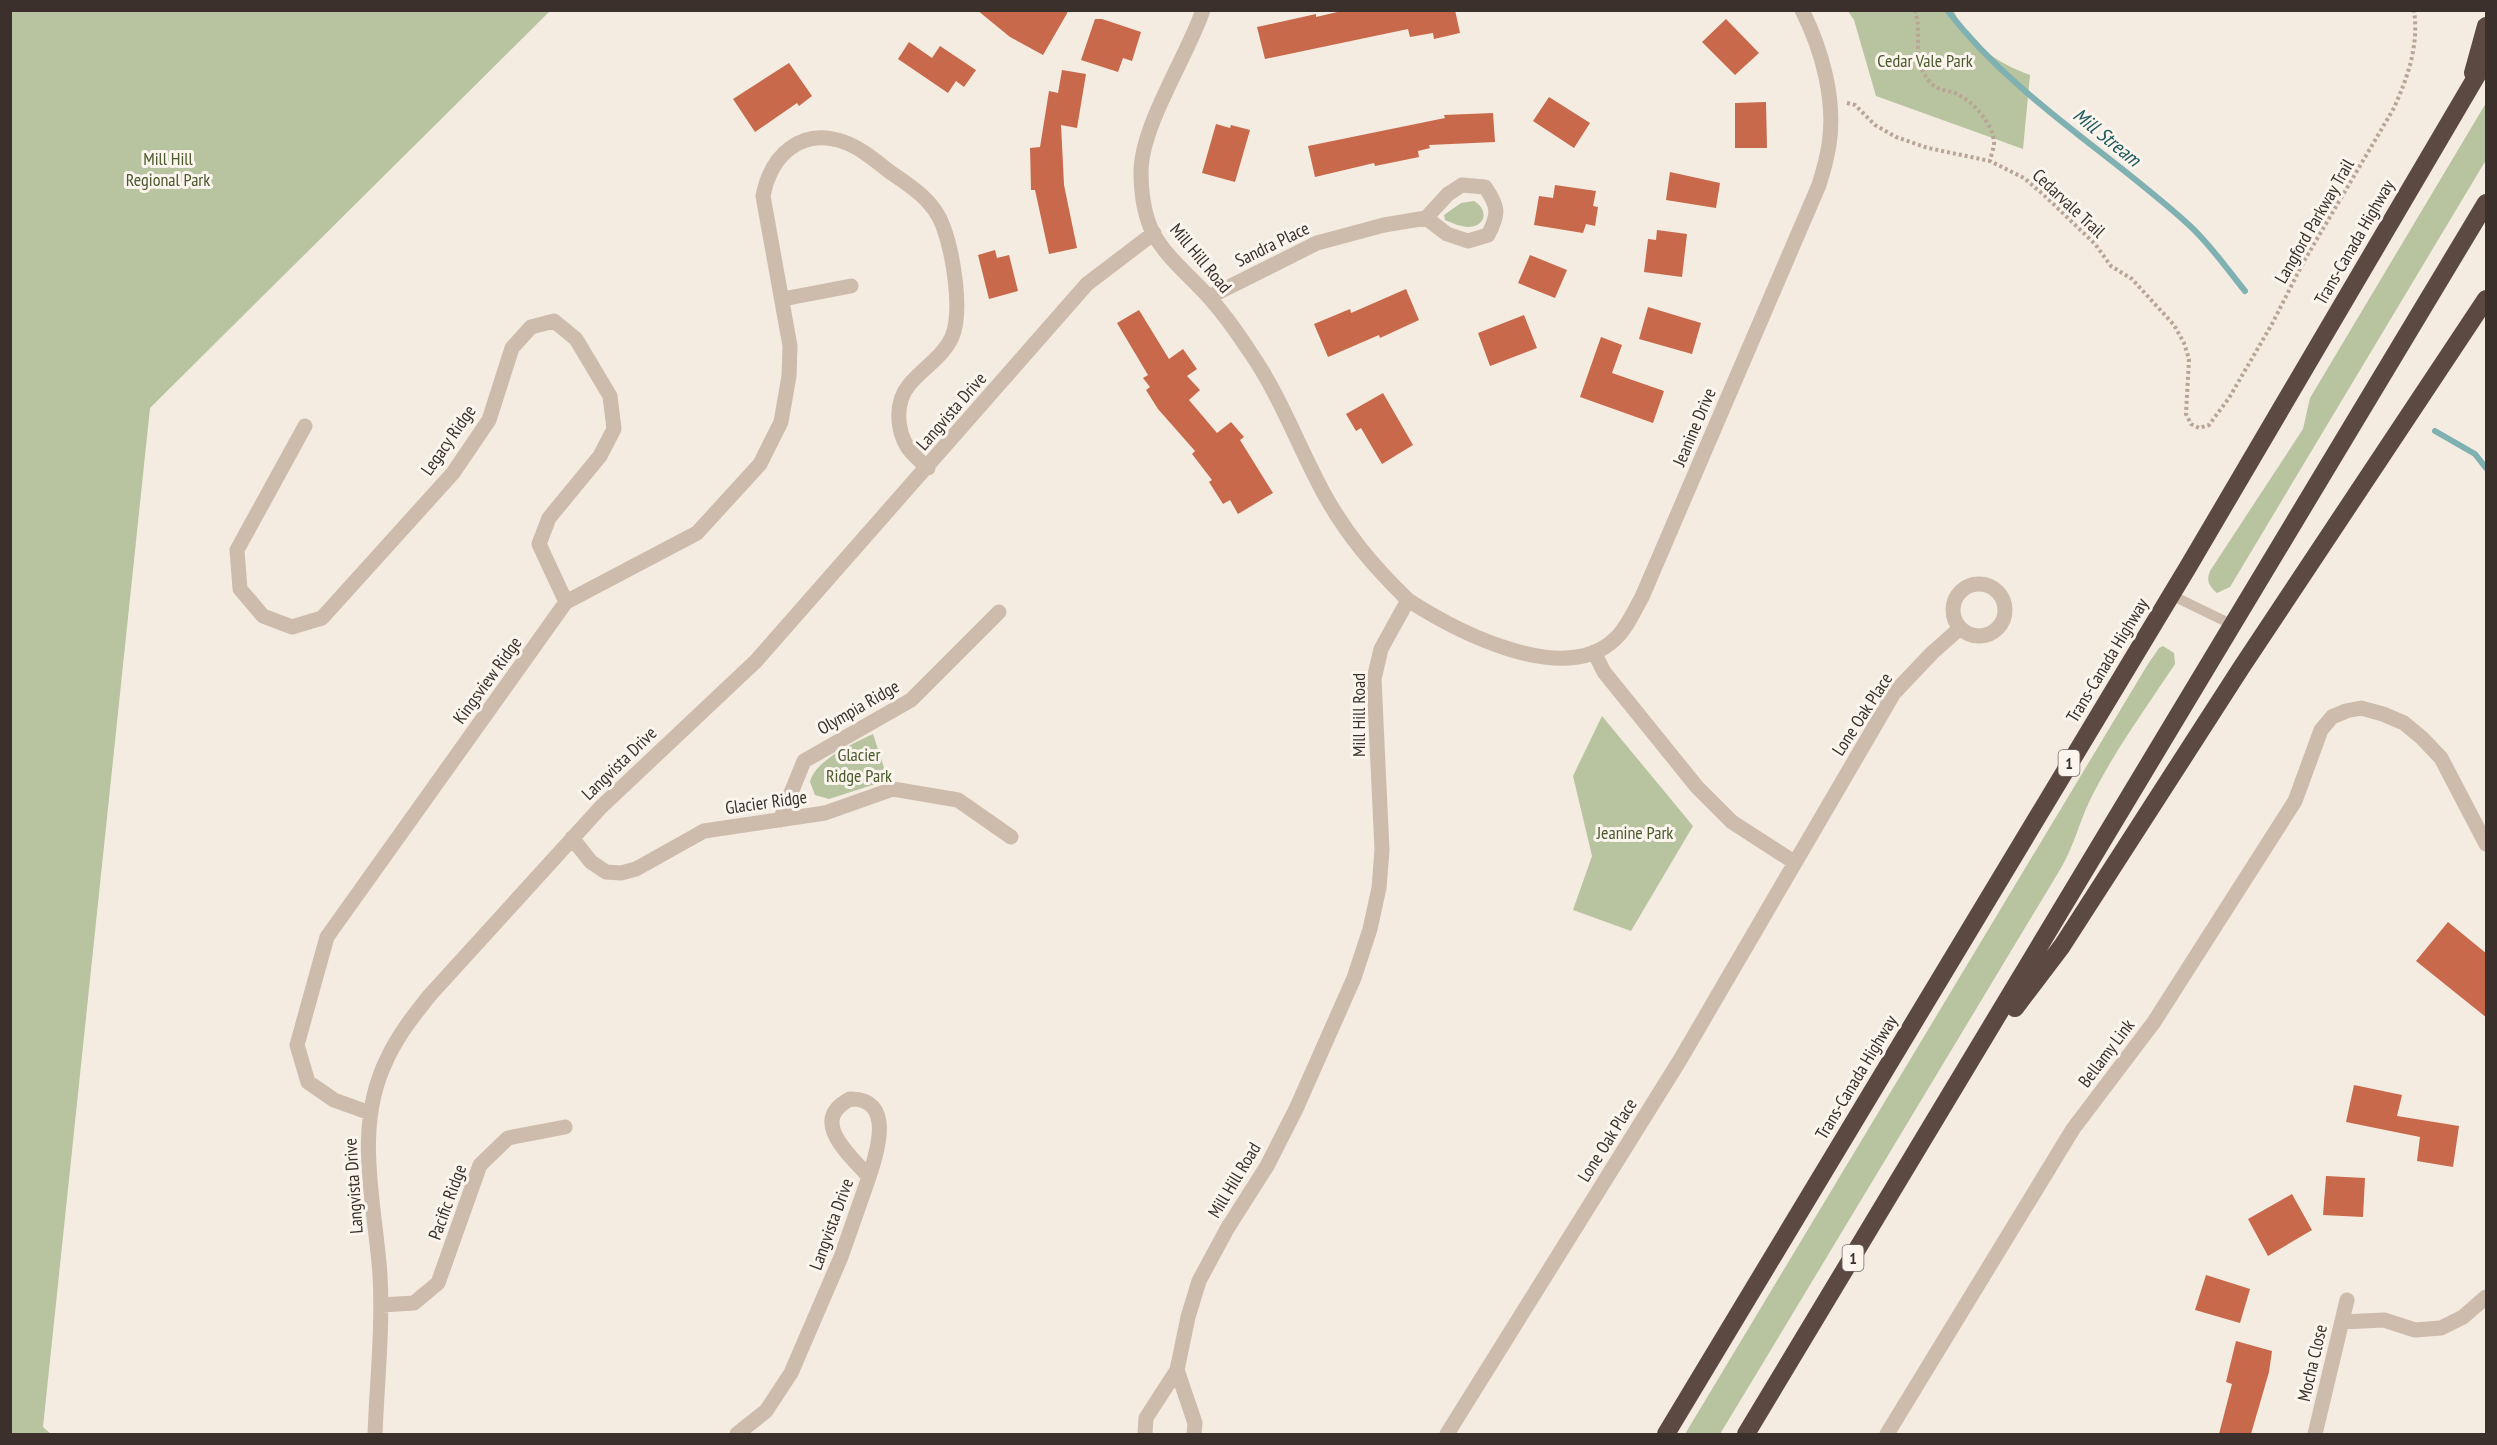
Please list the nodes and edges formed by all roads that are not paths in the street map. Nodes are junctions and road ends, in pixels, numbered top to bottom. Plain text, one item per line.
1 (1203, 10) edge
2 (1802, 10) edge
3 (2487, 26) edge
4 (2487, 60) edge
5 (2468, 89) junction
6 (2487, 203) edge
7 (1426, 218) junction
8 (1154, 234) junction
9 (851, 286) dead end
10 (1209, 297) junction
11 (783, 299) junction
12 (2487, 299) edge
13 (305, 426) dead end
14 (928, 468) junction
15 (2171, 595) junction
16 (1408, 600) junction
17 (566, 602) junction
18 (999, 612) dead end
19 (2233, 625) junction
20 (1959, 629) dead end
21 (1594, 652) junction
22 (780, 820) junction
23 (1011, 837) dead end
24 (572, 838) junction
25 (2487, 844) edge
26 (1794, 862) junction
27 (1959, 1081) junction
28 (369, 1113) junction
29 (566, 1127) dead end
30 (869, 1177) junction
31 (2487, 1297) edge
32 (2347, 1300) dead end
33 (381, 1305) junction
34 (2342, 1322) junction
35 (1177, 1370) junction
36 (375, 1434) edge
37 (737, 1434) edge
38 (1145, 1434) edge
39 (1194, 1434) edge
40 (1447, 1434) edge
41 (1666, 1434) edge
42 (1746, 1434) edge
43 (1887, 1434) edge
44 (2315, 1434) edge

1 - 8 street, Mill Hill Road
2 - 21 street, Jeanine Drive
3 - 5 highway
4 - 5 highway, Trans-Canada Highway / 1
5 - 15 highway, Trans-Canada Highway / 1
6 - 19 highway, 1
7 - 7 street
7 - 10 street, Sandra Place
8 - 10 street, Mill Hill Road
8 - 14 street, Langvista Drive
9 - 11 street
10 - 16 street, Mill Hill Road
11 - 14 street, Kingsview Ridge
11 - 17 street, Kingsview Ridge
12 - 27 highway
13 - 17 street, Legacy Ridge
14 - 24 street, Langvista Drive
15 - 19 lane
15 - 41 highway, Trans-Canada Highway / 1
16 - 21 street, Jeanine Drive
16 - 35 street, Mill Hill Road
17 - 28 street, Kingsview Ridge
18 - 22 street, Olympia Ridge
19 - 27 highway, 1
20 - 26 street, Lone Oak Place
21 - 26 street
22 - 23 street, Glacier Ridge
22 - 24 street, Glacier Ridge
24 - 28 street, Langvista Drive
25 - 43 street, Bellamy Link
26 - 40 street, Lone Oak Place
27 - 42 highway, 1
28 - 33 street, Langvista Drive
29 - 33 street, Pacific Ridge
30 - 30 street, Langvista Drive
30 - 37 street, Langvista Drive
31 - 34 street
32 - 34 street, Mocha Close
33 - 36 street, Langvista Drive
34 - 44 street, Mocha Close
35 - 38 street, Mill Hill Road
35 - 39 street

